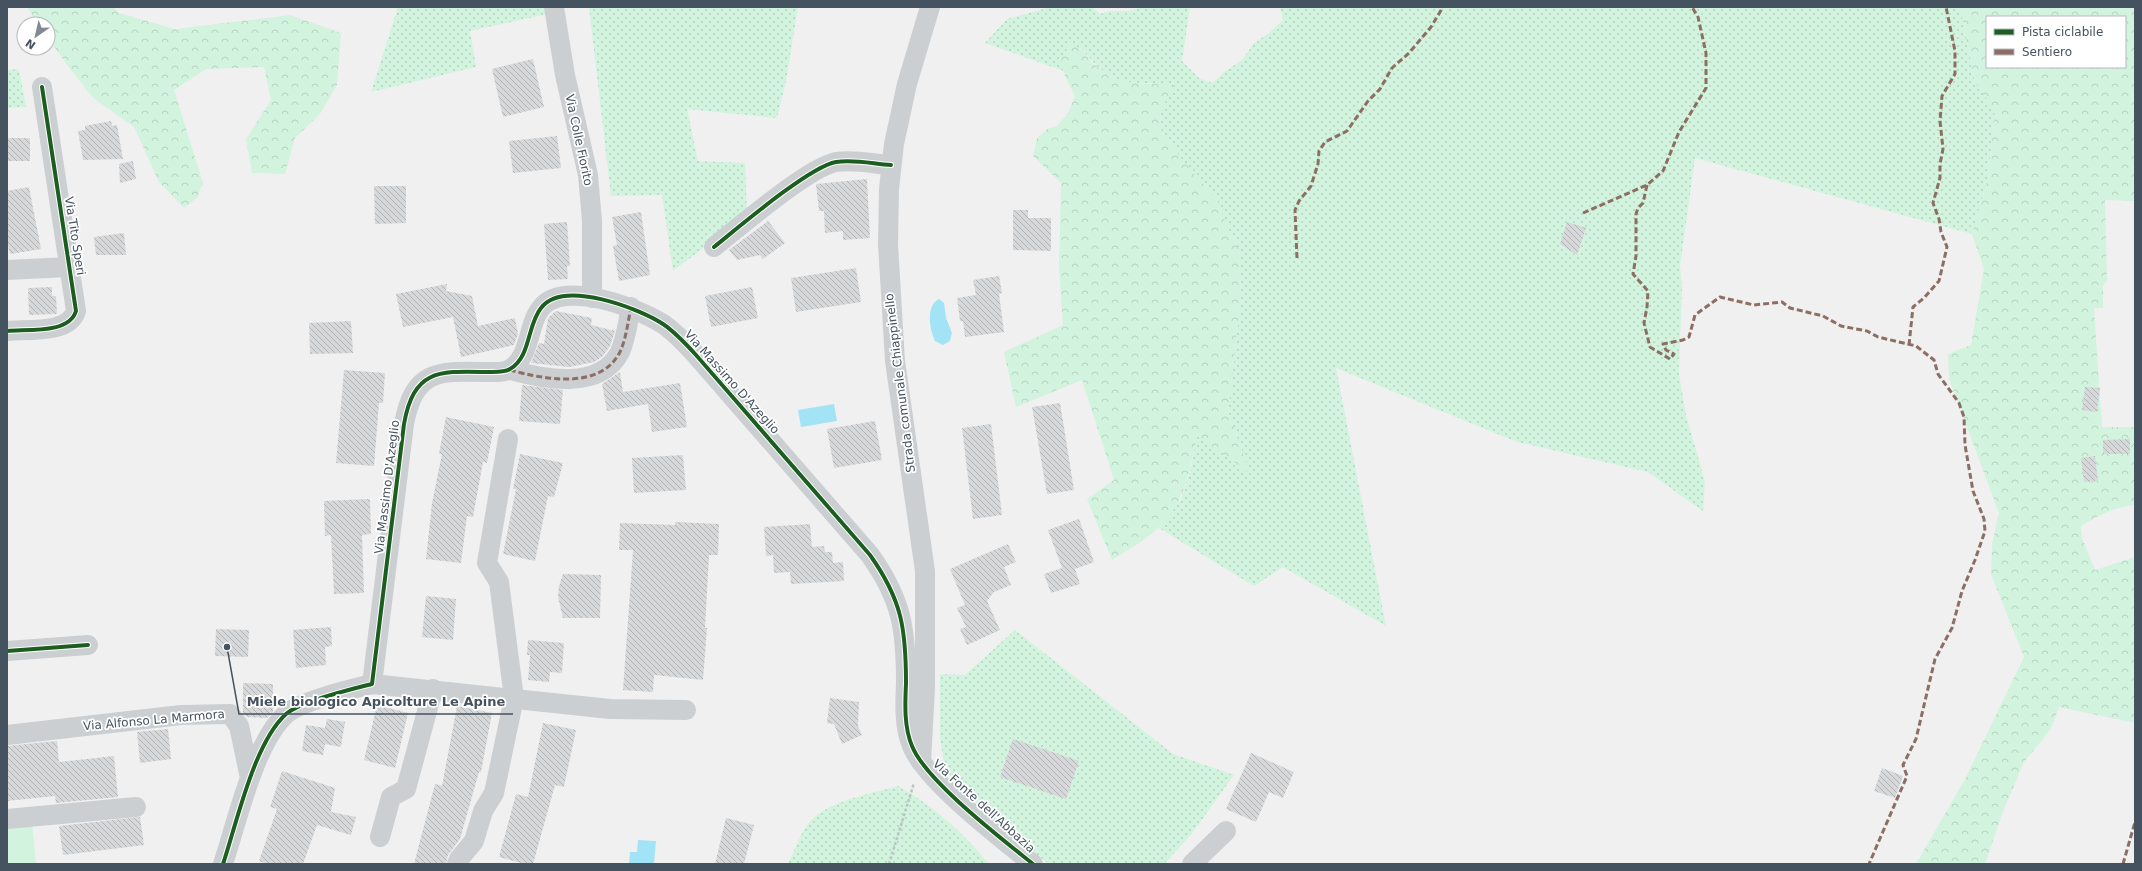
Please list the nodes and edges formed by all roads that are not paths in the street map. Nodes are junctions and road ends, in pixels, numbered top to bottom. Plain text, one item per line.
1 (554, 7) edge
2 (930, 7) edge
3 (42, 87) dead end
4 (891, 165) junction
5 (714, 247) dead end
6 (69, 267) junction
7 (7, 270) edge
8 (592, 298) junction
9 (631, 307) junction
10 (7, 331) edge
11 (510, 370) junction
12 (508, 439) dead end
13 (88, 646) dead end
14 (7, 651) edge
15 (372, 684) junction
16 (432, 689) junction
17 (514, 698) junction
18 (686, 710) dead end
19 (7, 735) edge
20 (921, 764) junction
21 (250, 780) junction
22 (136, 807) dead end
23 (7, 819) edge
24 (1226, 831) dead end
25 (380, 837) dead end
26 (223, 864) edge
27 (458, 864) edge
28 (1033, 864) edge
29 (1192, 864) edge

1 - 8 street, Via Colle Fiorito
2 - 4 street, Strada comunale Chiappinello
3 - 6 street, Via Tito Speri
4 - 5 street
4 - 20 street, Strada comunale Chiappinello
6 - 7 street
6 - 10 street, Via Tito Speri
8 - 9 street, Via Massimo D'Azeglio
8 - 11 street, Via Massimo D'Azeglio
9 - 11 street
9 - 20 street, Via Massimo D'Azeglio
11 - 15 street, Via Massimo D'Azeglio
12 - 17 street
13 - 14 street
15 - 16 street
15 - 21 street
16 - 17 street
16 - 25 street
17 - 18 street
17 - 27 street
19 - 21 street, Via Alfonso La Marmora
20 - 28 street, Via Fonte dell'Abbazia
21 - 26 street
22 - 23 street
24 - 29 street

